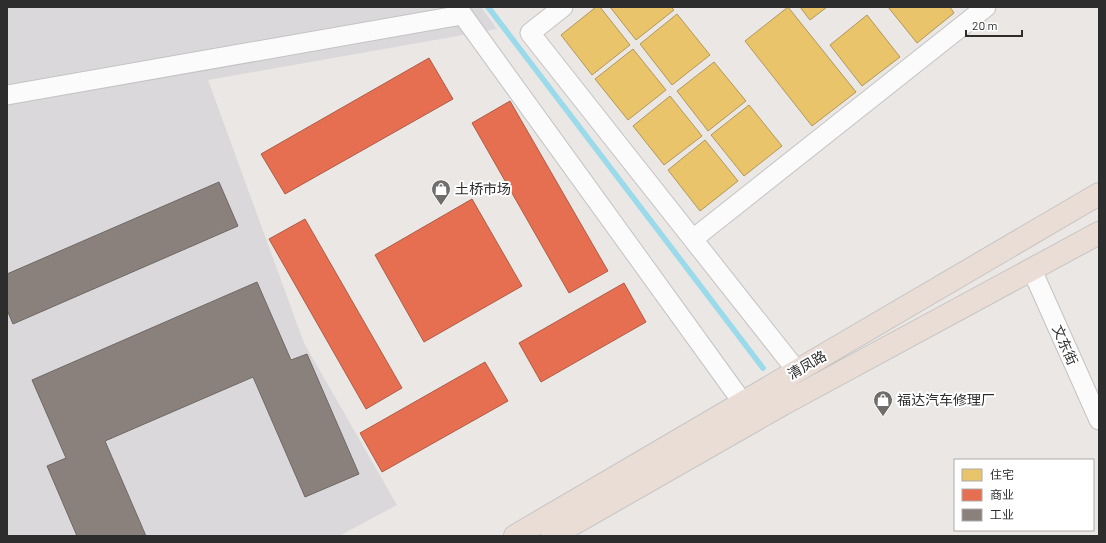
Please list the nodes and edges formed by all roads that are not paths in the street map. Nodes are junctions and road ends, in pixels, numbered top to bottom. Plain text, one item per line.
1 (563, 7) edge
2 (986, 7) edge
3 (460, 11) edge
4 (7, 95) edge
5 (1099, 194) edge
6 (1099, 233) edge
7 (693, 239) junction
8 (1032, 270) junction
9 (798, 371) junction
10 (743, 403) junction
11 (756, 420) junction
12 (1099, 420) edge
13 (516, 536) edge
14 (552, 536) edge

1 - 7 street
2 - 7 street
3 - 4 street
3 - 10 street
5 - 9 highway, 清凤路
6 - 8 highway, 清凤路
7 - 9 street
8 - 11 highway, 清凤路
8 - 12 street, 文东街
9 - 10 highway, 清凤路
10 - 11 street
10 - 13 highway, 清凤路
11 - 14 highway, 清凤路

